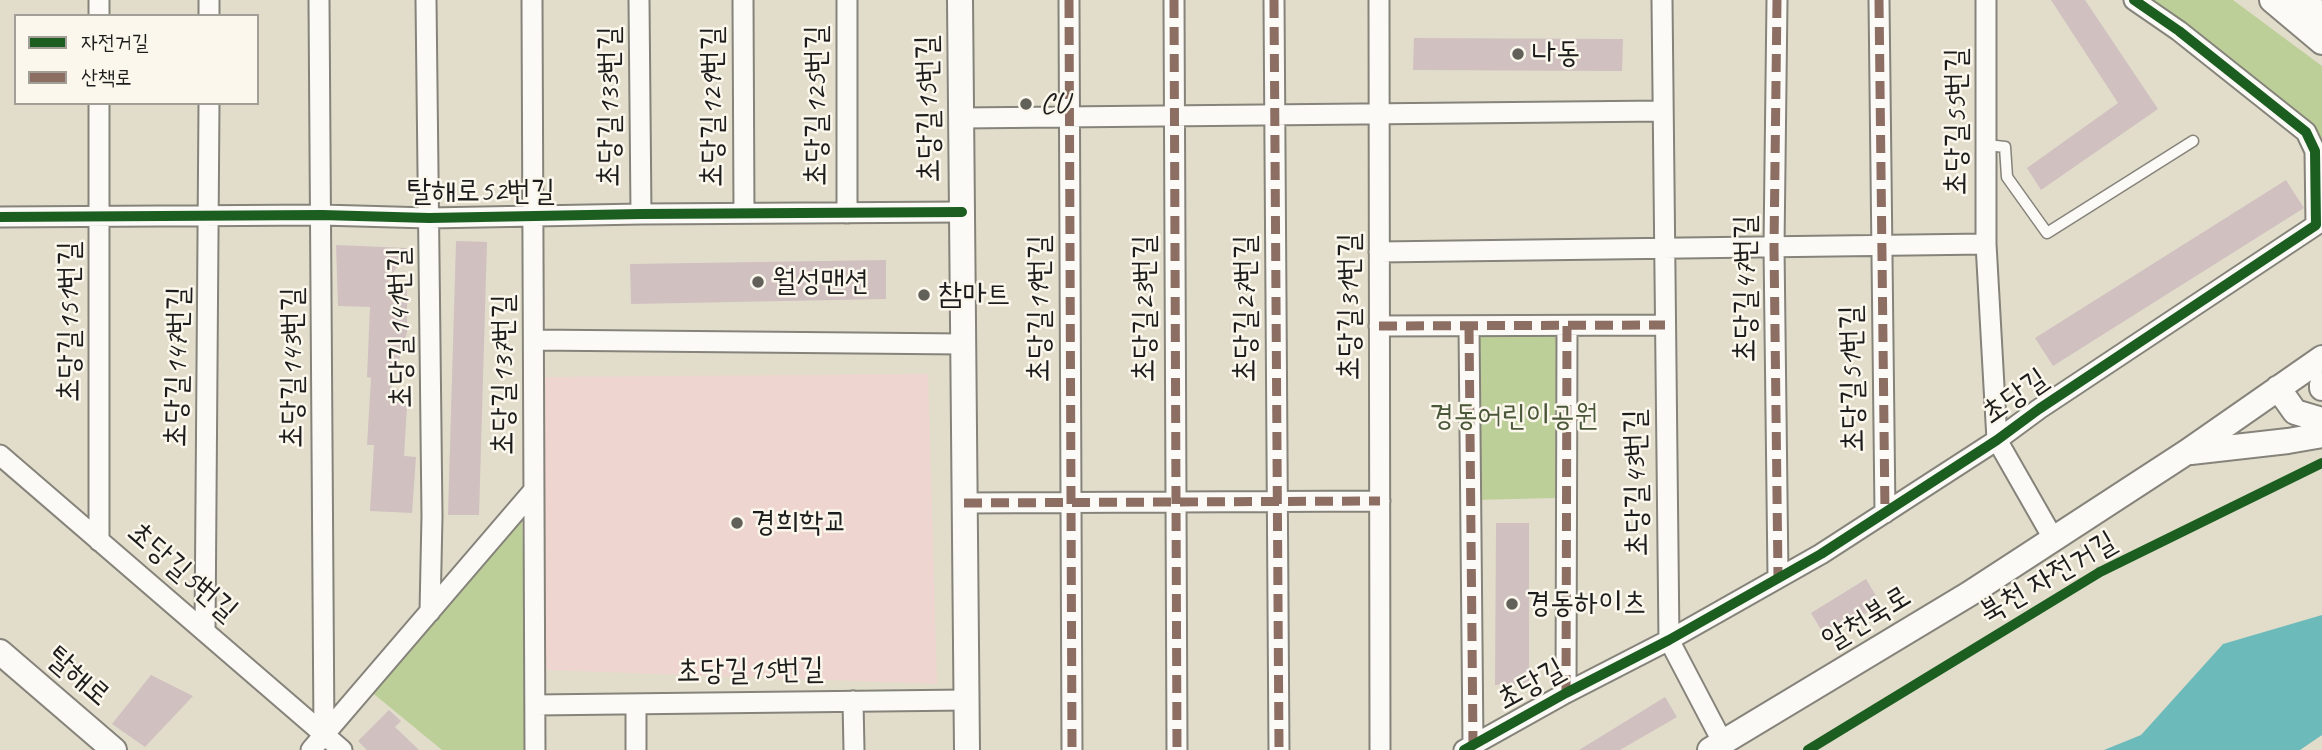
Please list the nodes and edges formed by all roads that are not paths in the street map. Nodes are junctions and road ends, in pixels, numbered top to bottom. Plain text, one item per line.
1 (319, 0) edge
2 (426, 0) edge
3 (532, 0) edge
4 (639, 0) edge
5 (743, 0) edge
6 (848, 0) edge
7 (960, 0) edge
8 (1069, 0) edge
9 (1174, 0) edge
10 (1274, 0) edge
11 (1379, 0) edge
12 (1662, 0) edge
13 (1777, 0) edge
14 (1879, 0) edge
15 (1986, 0) edge
16 (2134, 0) edge
17 (2272, 0) edge
18 (2302, 0) edge
19 (2322, 16) edge
20 (2322, 42) edge
21 (99, 105) edge
22 (209, 105) edge
23 (1663, 111) junction
24 (1379, 114) junction
25 (1275, 115) junction
26 (1174, 116) junction
27 (1069, 117) junction
28 (961, 118) junction
29 (2193, 141) dead end
30 (1987, 145) junction
31 (962, 212) junction
32 (847, 213) junction
33 (641, 214) junction
34 (744, 214) junction
35 (322, 215) junction
36 (100, 216) junction
37 (209, 216) junction
38 (0, 217) edge
39 (531, 217) junction
40 (429, 218) junction
41 (1986, 244) junction
42 (1882, 245) junction
43 (1774, 247) junction
44 (1664, 248) junction
45 (1379, 252) junction
46 (1379, 326) junction
47 (1469, 326) junction
48 (1567, 326) junction
49 (1665, 326) junction
50 (534, 340) junction
51 (963, 344) junction
52 (2322, 358) edge
53 (2278, 388) junction
54 (2322, 420) edge
55 (2322, 435) edge
56 (1997, 440) junction
57 (2187, 452) junction
58 (0, 455) edge
59 (534, 491) junction
60 (1380, 500) junction
61 (1071, 502) junction
62 (1278, 502) junction
63 (964, 503) junction
64 (1176, 503) junction
65 (1885, 513) junction
66 (2061, 533) junction
67 (99, 541) junction
68 (1778, 577) junction
69 (430, 612) junction
70 (205, 632) junction
71 (1669, 640) junction
72 (0, 652) edge
73 (1566, 693) junction
74 (966, 700) junction
75 (853, 701) junction
76 (636, 704) junction
77 (535, 705) junction
78 (318, 743) edge
79 (1716, 746) edge
80 (1469, 748) edge
81 (114, 750) edge
82 (342, 750) edge
83 (535, 750) edge
84 (636, 750) edge
85 (854, 750) edge
86 (967, 750) edge
87 (1072, 750) edge
88 (1177, 750) edge
89 (1279, 750) edge
90 (1380, 750) edge

1 - 35 street, 초당길143번길
2 - 40 street, 초당길141번길
3 - 39 street, 초당길137번길
4 - 33 street, 초당길133번길
5 - 34 street, 초당길129번길
6 - 32 street, 초당길125번길
7 - 28 street, 초당길15번길
8 - 27 street, 초당길19번길
9 - 26 street, 초당길23번길
10 - 25 street, 초당길27번길
11 - 24 street, 초당길31번길
12 - 23 street, 초당길43번길
13 - 43 street, 초당길47번길
14 - 42 street, 초당길51번길
15 - 30 street, 초당길55번길
16 - 56 street, 초당길
17 - 20 street
18 - 19 street
21 - 36 street, 초당길151번길
22 - 37 street, 초당길147번길
23 - 24 street
23 - 44 street, 초당길43번길
24 - 25 street
24 - 45 street, 초당길31번길
25 - 26 street
25 - 62 street, 초당길27번길
26 - 27 street
26 - 64 street, 초당길23번길
27 - 28 street
27 - 61 street, 초당길19번길
28 - 31 street, 초당길15번길
29 - 30 lane
30 - 41 street, 초당길55번길
31 - 32 street, 탈해로52번길
31 - 51 street, 초당길15번길
32 - 34 street, 탈해로52번길
33 - 34 street, 탈해로52번길
33 - 39 street, 탈해로52번길
35 - 37 street, 탈해로52번길
35 - 40 street, 탈해로52번길
35 - 78 street, 초당길143번길
36 - 37 street, 탈해로52번길
36 - 38 street, 탈해로52번길
36 - 67 street, 초당길151번길
37 - 70 street, 초당길147번길
39 - 40 street, 탈해로52번길
39 - 50 street, 초당길137번길
40 - 69 street, 초당길141번길
41 - 42 street
41 - 56 street, 초당길55번길
42 - 43 street
42 - 65 street, 초당길51번길
43 - 44 street
43 - 68 street, 초당길47번길
44 - 45 street
44 - 49 street, 초당길43번길
45 - 46 street, 초당길31번길
46 - 47 street
46 - 60 street, 초당길31번길
47 - 48 street
47 - 80 street, 초당길
48 - 49 street
48 - 73 street, 초당길
49 - 71 street, 초당길43번길
50 - 51 street
50 - 59 street, 초당길137번길
51 - 63 street, 초당길15번길
52 - 53 street, 알천북로
53 - 54 street
53 - 57 street, 알천북로
55 - 57 street
56 - 65 street, 초당길
56 - 66 street
57 - 66 street, 알천북로
58 - 67 street, 초당길5번길
59 - 69 street
59 - 77 street, 초당길137번길
60 - 62 street
60 - 90 street, 초당길31번길
61 - 63 street
61 - 64 street
61 - 87 street, 초당길19번길
62 - 64 street
62 - 89 street, 초당길27번길
63 - 74 street, 초당길15번길
64 - 88 street, 초당길23번길
65 - 68 street, 초당길
66 - 79 street, 알천북로
67 - 70 street, 초당길5번길
68 - 71 street, 초당길
69 - 78 street
70 - 78 street, 초당길5번길
71 - 73 street, 초당길
71 - 79 street
72 - 81 street, 탈해로
73 - 80 street, 초당길
74 - 75 street, 초당길15번길
74 - 86 street, 초당길15번길
75 - 76 street, 초당길15번길
75 - 85 street
76 - 77 street, 초당길15번길
76 - 84 street
77 - 83 street, 초당길137번길
78 - 82 street, 초당길5번길

